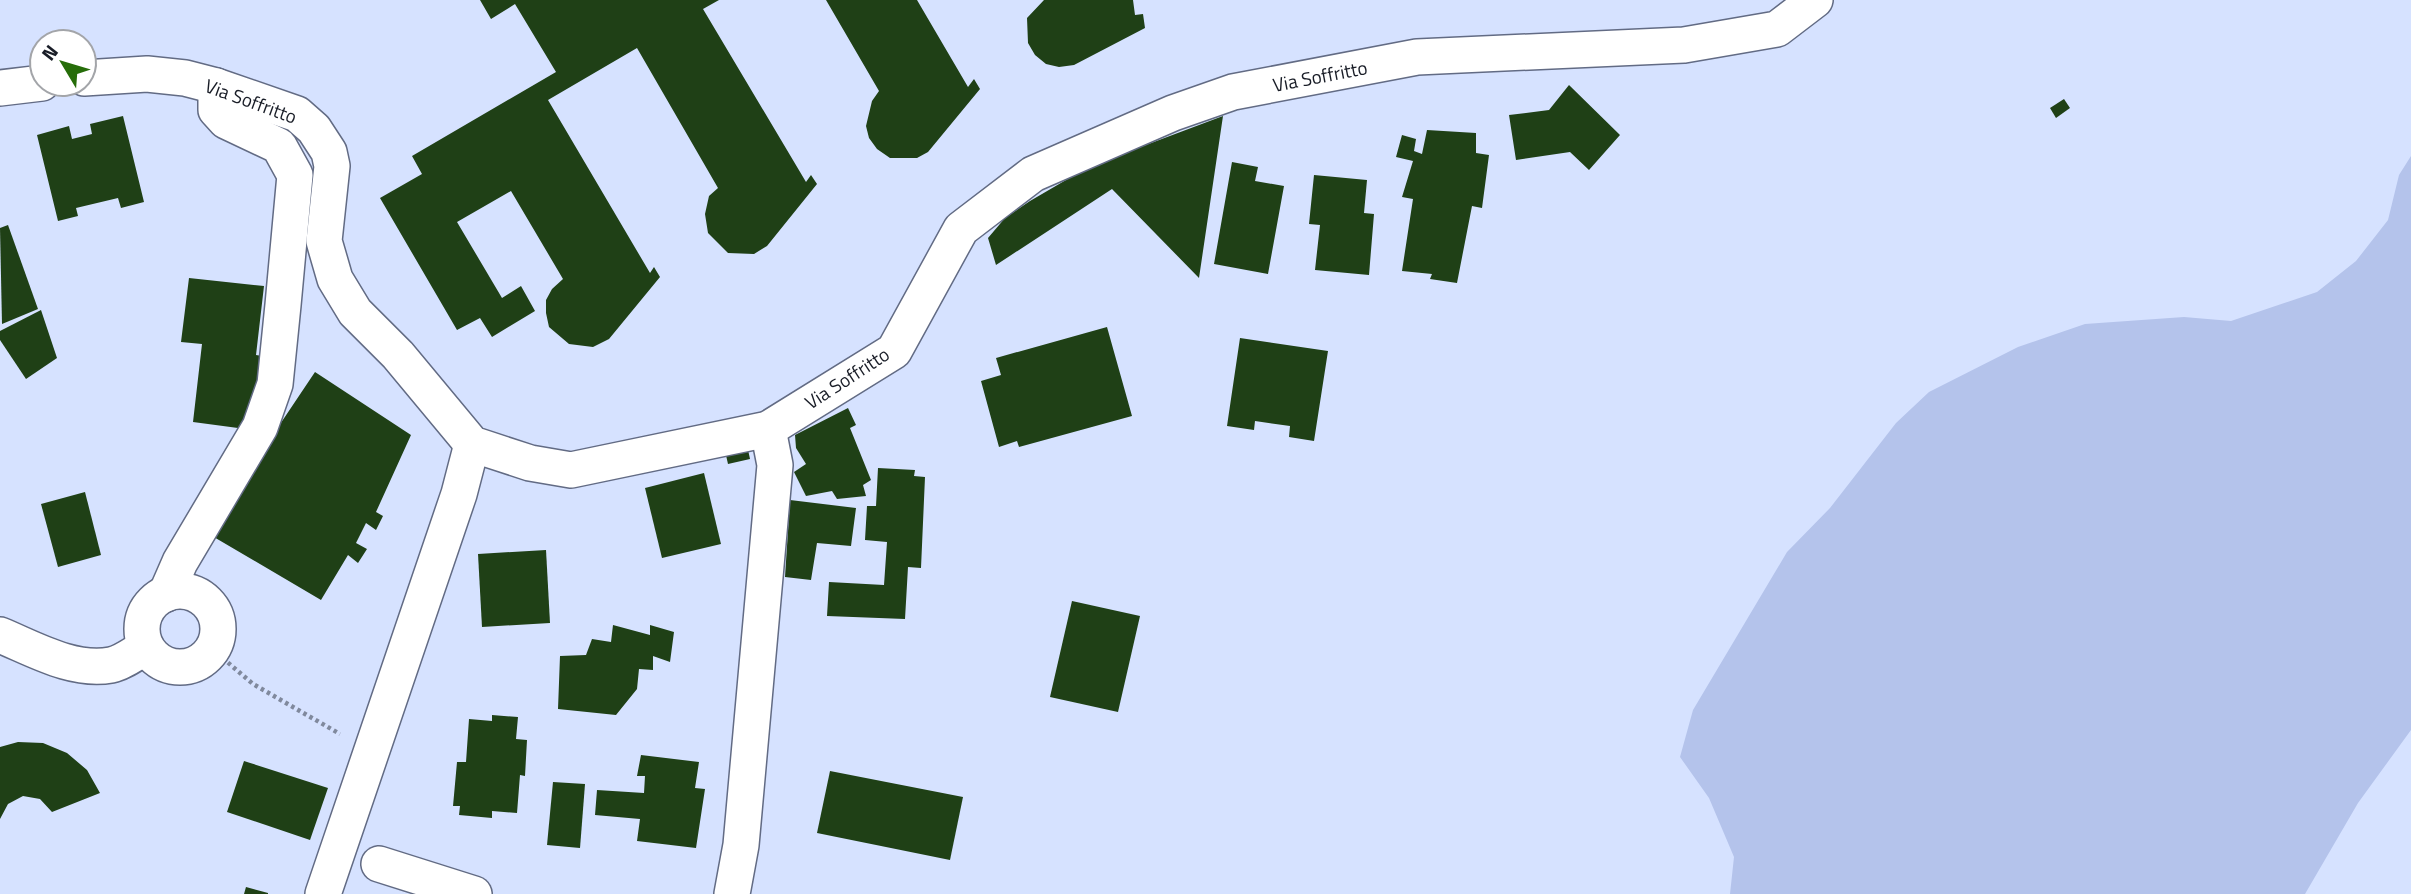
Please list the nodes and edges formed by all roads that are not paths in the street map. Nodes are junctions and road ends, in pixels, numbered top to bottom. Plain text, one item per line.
1 (1815, 0) edge
2 (98, 77) edge
3 (28, 85) edge
4 (216, 86) junction
5 (0, 88) edge
6 (768, 429) junction
7 (472, 444) junction
8 (166, 594) junction
9 (0, 635) edge
10 (146, 647) junction
11 (379, 864) dead end
12 (323, 894) edge
13 (474, 894) edge
14 (732, 894) edge

1 - 6 street, Via Soffritto
2 - 4 street, Via Soffritto
3 - 5 street
4 - 7 street, Via Soffritto
4 - 8 street
6 - 7 street, Via Soffritto
6 - 14 street
7 - 12 street
8 - 10 street
8 - 10 street
9 - 10 street
11 - 13 street

